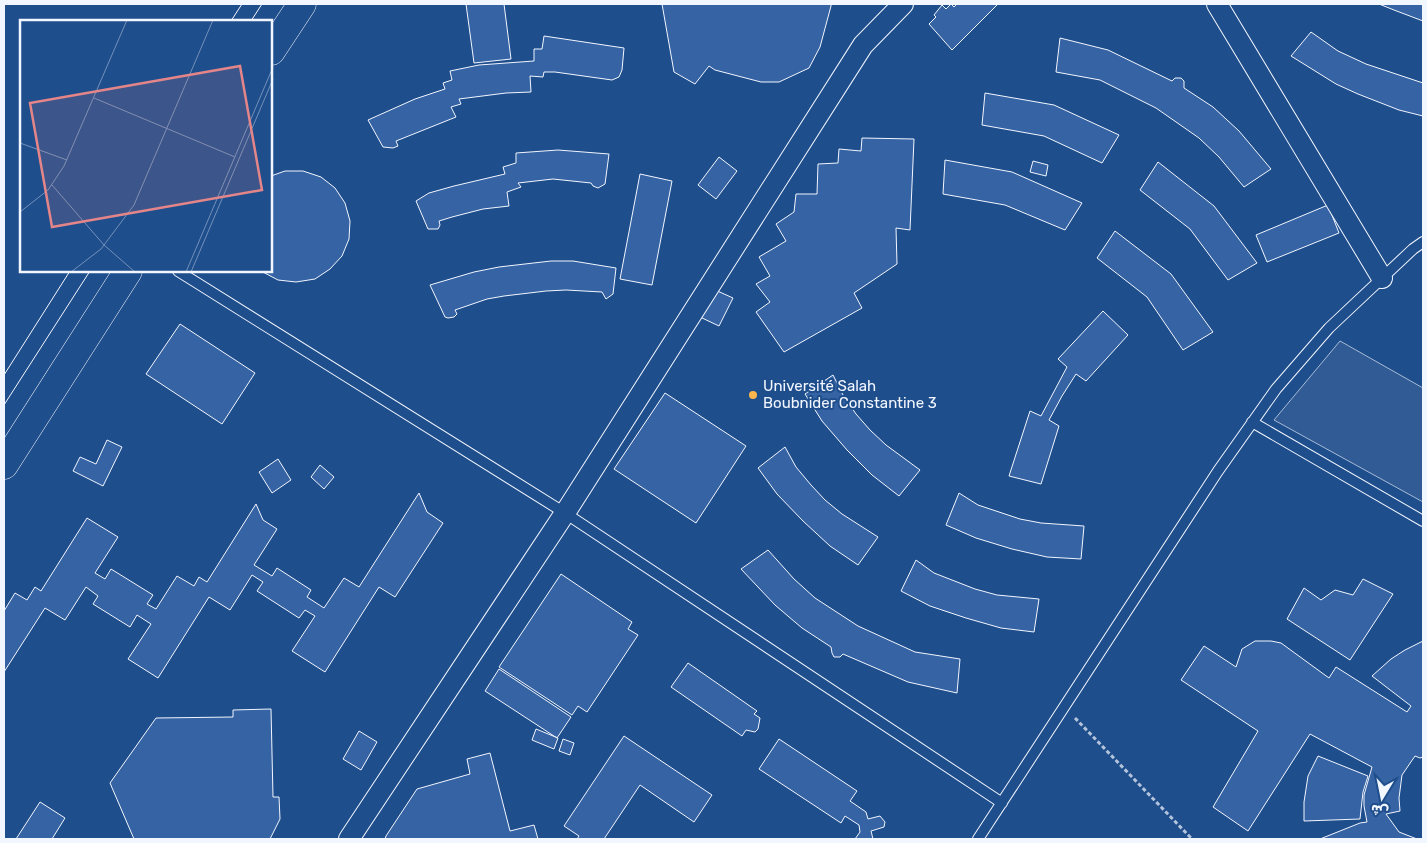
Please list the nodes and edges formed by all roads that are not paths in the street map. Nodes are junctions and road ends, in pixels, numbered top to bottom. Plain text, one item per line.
1 (302, 4) edge
2 (902, 4) edge
3 (1217, 4) edge
4 (272, 49) edge
5 (1423, 242) edge
6 (127, 272) edge
7 (180, 272) edge
8 (1382, 278) junction
9 (1252, 422) junction
10 (4, 465) edge
11 (565, 513) junction
12 (1423, 521) edge
13 (1002, 804) junction
14 (349, 839) edge
15 (978, 839) edge

1 - 4 main road
2 - 11 street
3 - 8 street
5 - 8 lane
6 - 10 main road
7 - 11 lane
8 - 9 lane
9 - 12 lane
9 - 13 lane
11 - 13 lane
11 - 14 street
13 - 15 lane

